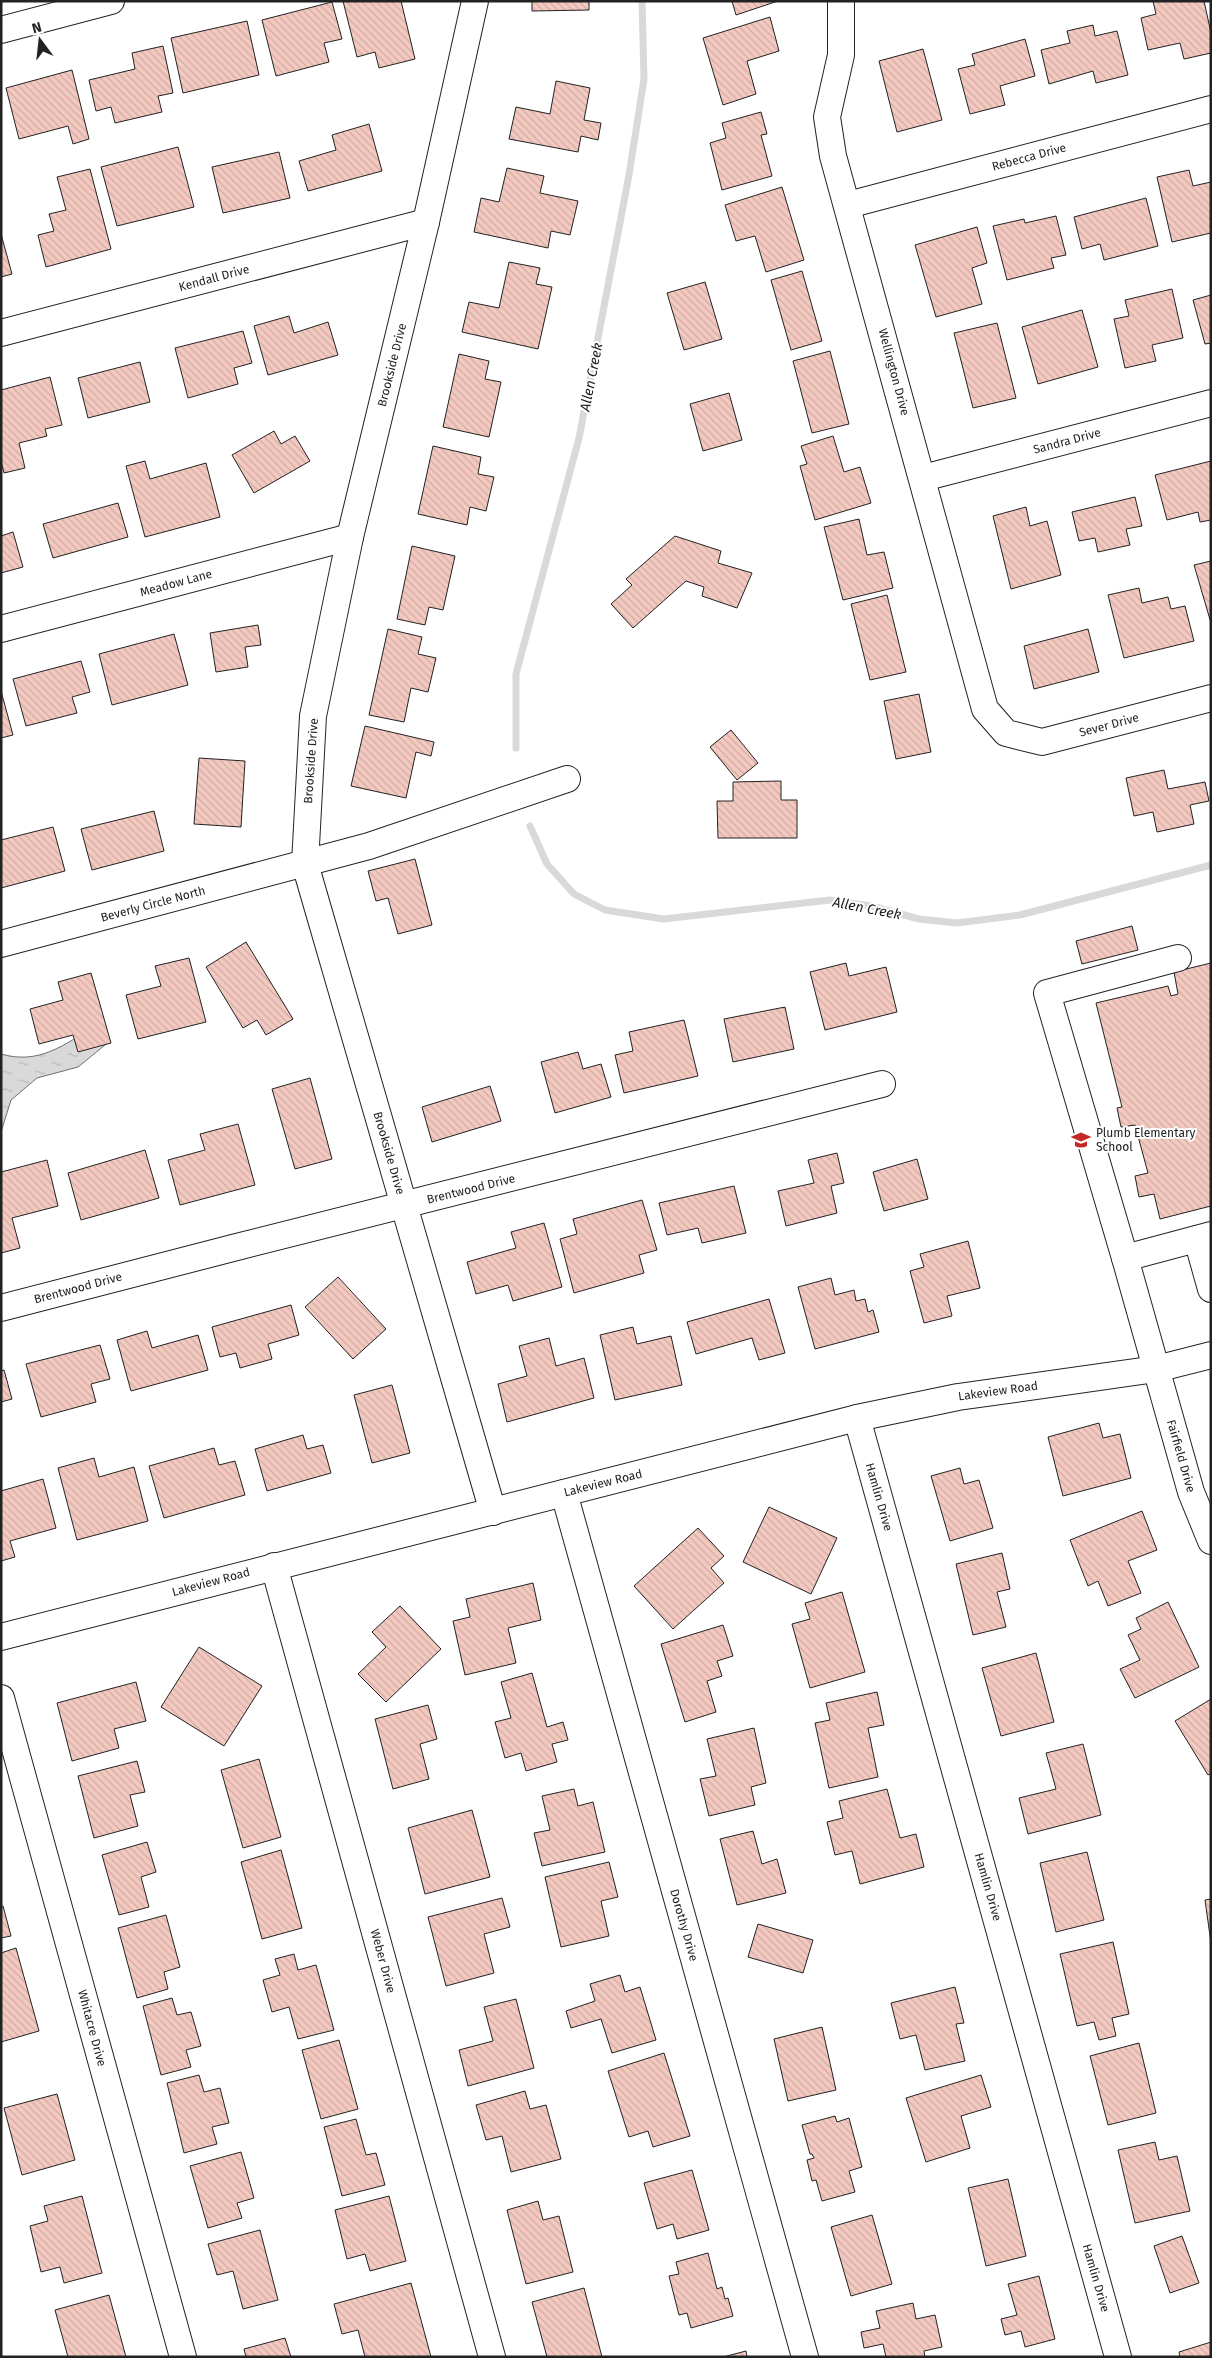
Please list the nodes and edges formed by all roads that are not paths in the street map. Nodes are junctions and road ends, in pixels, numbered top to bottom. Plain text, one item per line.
1 (112, 1) edge
2 (475, 1) edge
3 (841, 1) edge
4 (1, 30) edge
5 (1211, 109) edge
6 (848, 205) junction
7 (426, 222) junction
8 (1, 333) edge
9 (1211, 403) edge
10 (923, 478) junction
11 (350, 538) junction
12 (1, 629) edge
13 (1211, 698) edge
14 (1006, 733) joint
15 (567, 779) dead end
16 (305, 864) junction
17 (1, 944) edge
18 (1178, 958) dead end
19 (882, 1084) dead end
20 (404, 1205) junction
21 (1204, 1237) edge
22 (1125, 1258) junction
23 (1211, 1289) edge
24 (1, 1308) edge
25 (1211, 1355) edge
26 (1156, 1369) junction
27 (857, 1418) junction
28 (564, 1493) junction
29 (493, 1512) junction
30 (1211, 1541) edge
31 (274, 1566) junction
32 (1, 1637) edge
33 (1, 1698) edge
34 (183, 2357) edge
35 (492, 2357) edge
36 (805, 2357) edge
37 (1118, 2357) edge

1 - 4 street
2 - 7 street, Brookside Drive
3 - 6 street, Wellington Drive
5 - 6 street, Rebecca Drive
6 - 10 street, Wellington Drive
7 - 8 street, Kendall Drive
7 - 11 street, Brookside Drive
9 - 10 street, Sandra Drive
10 - 14 street, Wellington Drive
11 - 12 street, Meadow Lane
11 - 16 street, Brookside Drive
13 - 14 street, Sever Drive
15 - 16 street, Beverly Circle North
16 - 17 street, Beverly Circle North
16 - 20 street, Brookside Drive
18 - 22 street, Fairfield Drive
19 - 20 street, Brentwood Drive
20 - 24 street, Brentwood Drive
20 - 29 street, Brookside Drive
21 - 22 street
21 - 23 street
22 - 26 street, Fairfield Drive
25 - 26 street, Lakeview Road
26 - 27 street, Lakeview Road
26 - 30 street, Fairfield Drive
27 - 28 street, Lakeview Road
27 - 37 street, Hamlin Drive
28 - 29 street, Lakeview Road
28 - 36 street, Dorothy Drive
29 - 31 street, Lakeview Road
31 - 32 street, Lakeview Road
31 - 35 street, Weber Drive
33 - 34 street, Whitacre Drive

